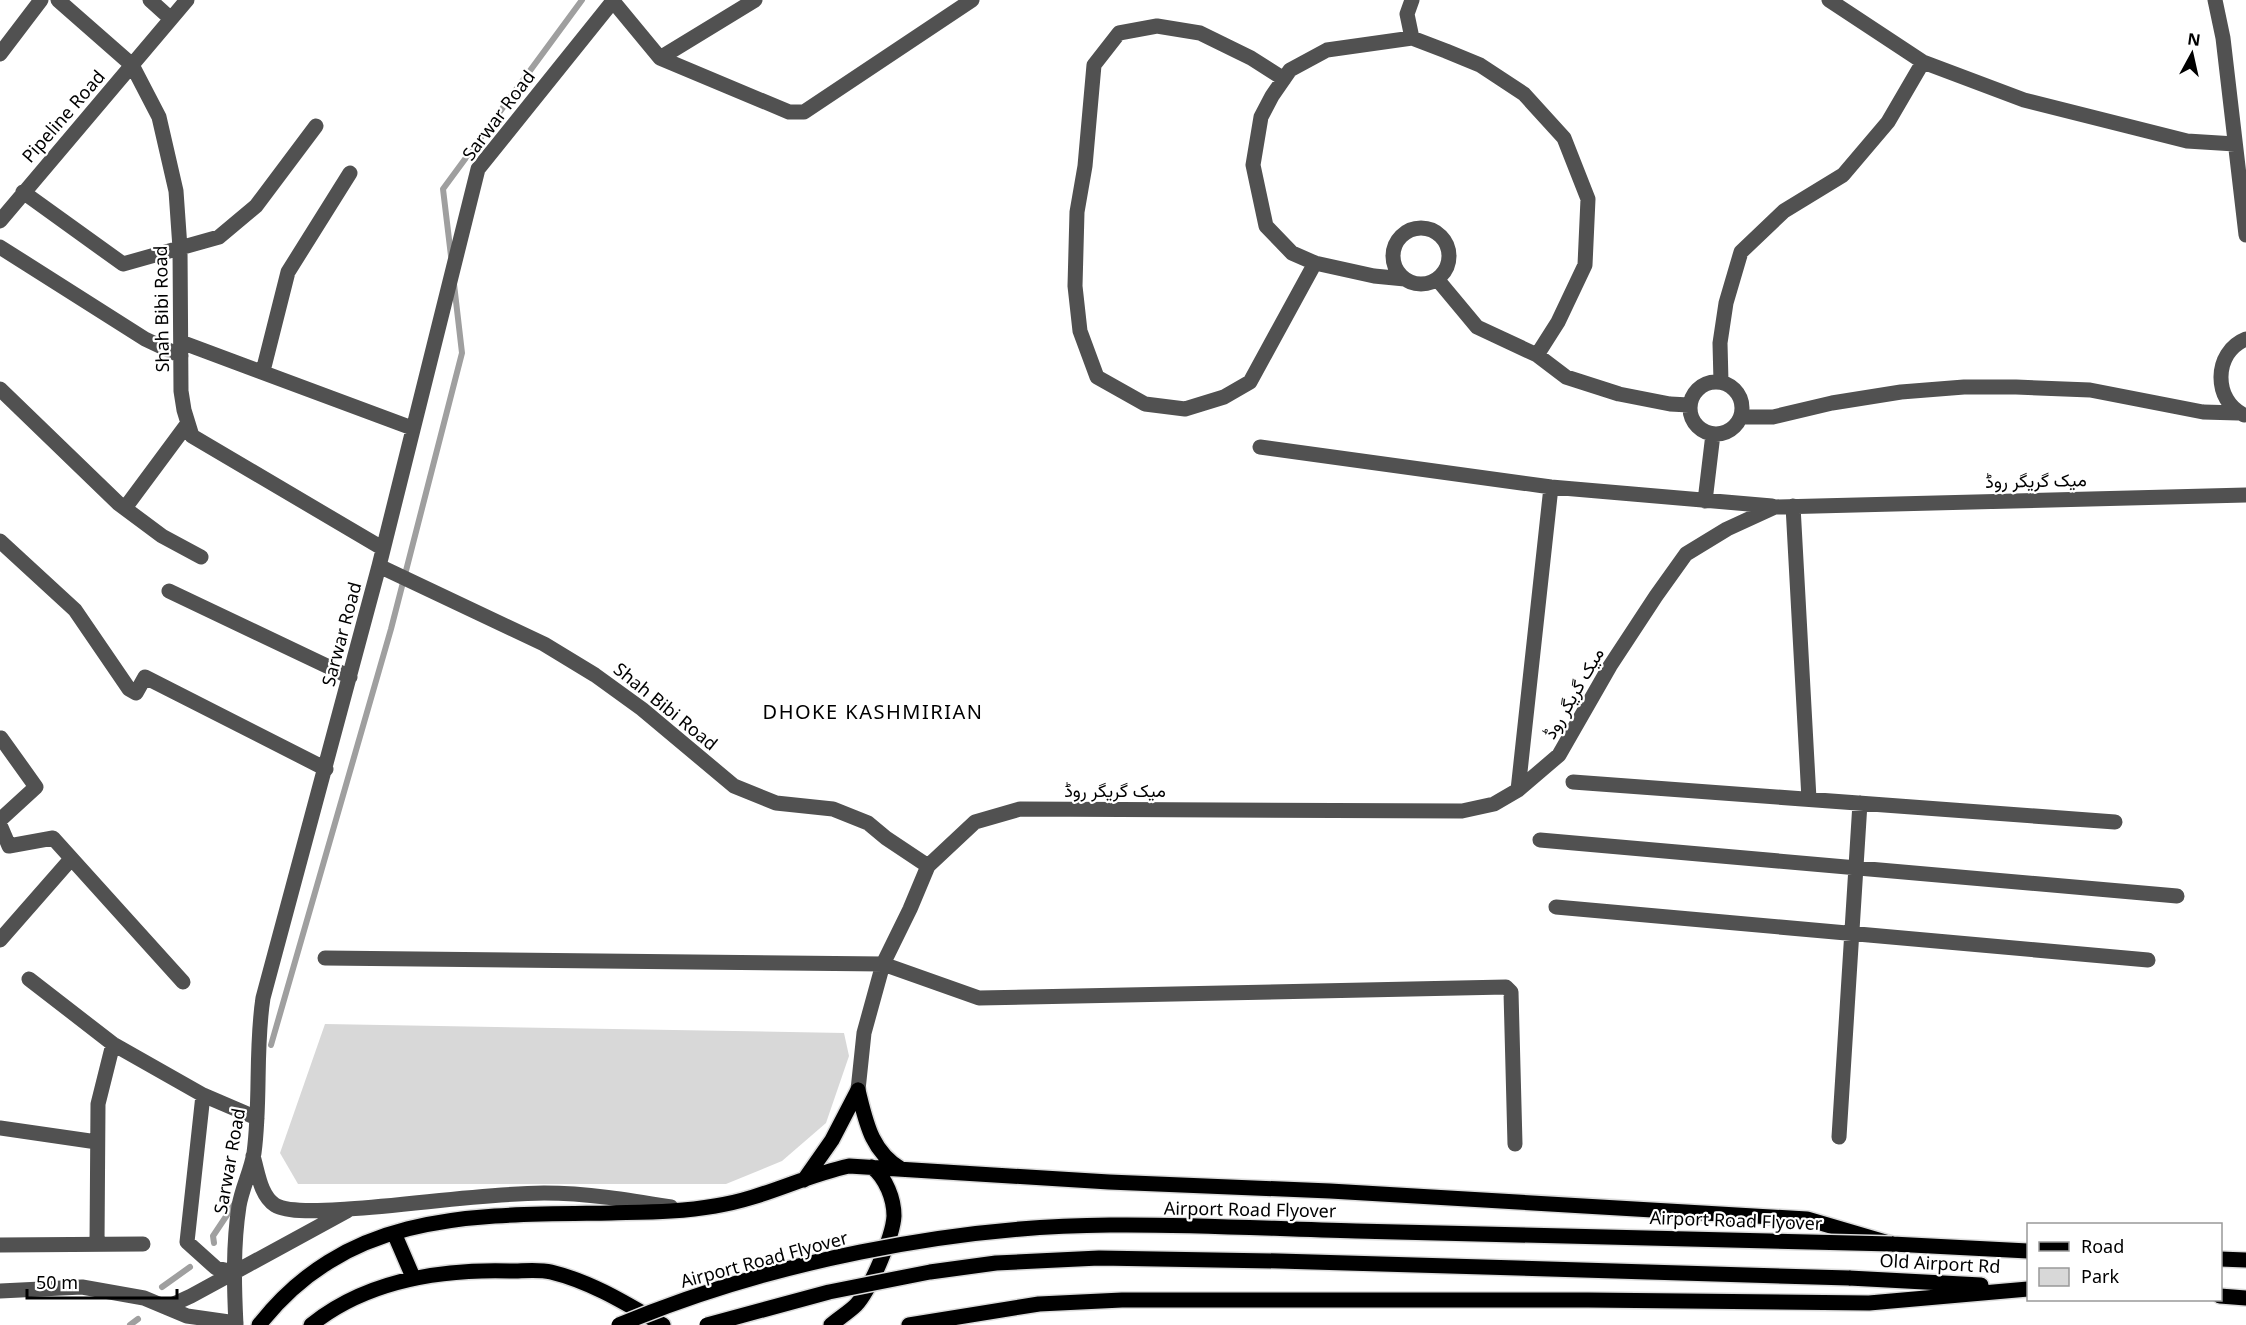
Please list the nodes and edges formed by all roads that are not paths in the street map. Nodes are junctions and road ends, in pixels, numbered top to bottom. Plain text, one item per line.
1 (41, 0) edge
2 (58, 0) edge
3 (150, 0) edge
4 (187, 0) edge
5 (755, 0) edge
6 (972, 0) edge
7 (1412, 0) edge
8 (1829, 0) edge
9 (2214, 0) edge
10 (613, 1) edge
11 (171, 19) junction
12 (1412, 38) junction
13 (0, 54) edge
14 (660, 58) junction
15 (1923, 62) junction
16 (132, 65) junction
17 (1284, 79) junction
18 (316, 126) dead end
19 (2235, 144) junction
20 (350, 173) dead end
21 (23, 192) junction
22 (0, 221) edge
23 (2246, 235) edge
24 (0, 247) edge
25 (180, 248) junction
26 (1314, 263) junction
27 (1405, 279) junction
28 (1437, 279) junction
29 (2246, 339) edge
30 (181, 349) junction
31 (1537, 355) junction
32 (263, 371) junction
33 (1721, 382) junction
34 (0, 389) edge
35 (1689, 405) junction
36 (2242, 415) edge
37 (1740, 417) junction
38 (188, 423) junction
39 (412, 428) junction
40 (1713, 434) junction
41 (1260, 447) dead end
42 (1551, 487) junction
43 (2246, 495) edge
44 (1705, 501) junction
45 (1793, 506) junction
46 (1775, 507) junction
47 (125, 508) junction
48 (0, 540) edge
49 (382, 548) junction
50 (201, 557) dead end
51 (379, 566) junction
52 (169, 591) dead end
53 (350, 677) junction
54 (1, 738) edge
55 (326, 770) junction
56 (1573, 782) dead end
57 (1518, 790) junction
58 (1809, 800) junction
59 (1860, 803) junction
60 (0, 822) edge
61 (2115, 822) dead end
62 (1540, 840) dead end
63 (71, 859) junction
64 (928, 866) junction
65 (1856, 868) junction
66 (2177, 896) dead end
67 (1556, 907) dead end
68 (1852, 934) junction
69 (0, 940) edge
70 (325, 958) dead end
71 (2148, 960) dead end
72 (883, 964) junction
73 (29, 979) dead end
74 (183, 982) dead end
75 (112, 1044) junction
76 (858, 1090) junction
77 (203, 1095) junction
78 (257, 1118) junction
79 (0, 1128) edge
80 (1839, 1137) dead end
81 (97, 1142) junction
82 (1515, 1144) dead end
83 (253, 1156) junction
84 (872, 1167) junction
85 (903, 1170) junction
86 (804, 1180) junction
87 (351, 1209) junction
88 (684, 1209) junction
89 (394, 1233) junction
90 (97, 1244) junction
91 (143, 1244) dead end
92 (1892, 1244) junction
93 (0, 1245) edge
94 (2027, 1251) edge
95 (2222, 1259) edge
96 (2246, 1260) edge
97 (234, 1272) junction
98 (413, 1277) junction
99 (2027, 1288) edge
100 (2027, 1288) edge
101 (0, 1291) edge
102 (2222, 1296) edge
103 (2246, 1298) edge
104 (167, 1307) junction
105 (236, 1324) edge
106 (259, 1325) edge
107 (310, 1325) edge
108 (620, 1325) edge
109 (663, 1325) edge
110 (707, 1325) edge
111 (831, 1325) edge
112 (909, 1325) edge

1 - 13 street
2 - 16 street, Shah Bibi Road
3 - 11 street
4 - 11 street, Pipeline Road
5 - 14 street
6 - 14 street
7 - 12 street
8 - 15 street
9 - 19 street
10 - 14 street
10 - 39 street, Sarwar Road
11 - 16 street, Pipeline Road
12 - 17 street
12 - 31 street
15 - 19 street
15 - 33 street
16 - 21 street, Pipeline Road
16 - 25 street, Shah Bibi Road
17 - 26 street
17 - 26 street
18 - 25 street
19 - 23 street
20 - 32 street
21 - 22 street, Pipeline Road
21 - 25 street
24 - 30 street
25 - 30 street, Shah Bibi Road
26 - 27 street
27 - 28 street
27 - 28 street
28 - 31 street
29 - 36 street
30 - 32 street
30 - 38 street, Shah Bibi Road
31 - 35 street
32 - 39 street
33 - 35 street
33 - 37 street
34 - 47 street
35 - 40 street
36 - 37 street
37 - 40 street
38 - 47 street
38 - 49 street, Shah Bibi Road
39 - 49 street, Sarwar Road
40 - 44 street
41 - 42 street
42 - 44 street
42 - 57 street
43 - 45 street, میک گریگر روڈ
44 - 46 street
45 - 46 street, میک گریگر روڈ
45 - 58 street
46 - 57 street, میک گریگر روڈ
47 - 50 street
48 - 55 street
49 - 51 street, Sarwar Road
51 - 53 street, Sarwar Road
51 - 64 street, Shah Bibi Road
52 - 53 street
53 - 55 street, Sarwar Road
54 - 60 street
55 - 78 street, Sarwar Road
56 - 58 street
57 - 64 street, میک گریگر روڈ
58 - 59 street
59 - 61 street
59 - 65 street
60 - 63 street
62 - 65 street
63 - 69 street
63 - 74 street
64 - 72 street, میک گریگر روڈ
65 - 66 street
65 - 68 street
67 - 68 street
68 - 71 street
68 - 80 street
70 - 72 street
72 - 76 street, میک گریگر روڈ
72 - 82 street
73 - 75 street
75 - 77 street
75 - 81 street
76 - 85 main road, میک گریگر روڈ
76 - 86 main road, میک گریگر روڈ
77 - 78 street
77 - 97 street
78 - 83 street, Sarwar Road
79 - 81 street
81 - 90 street
83 - 87 street
83 - 97 street, Sarwar Road
84 - 85 main road
84 - 86 main road
84 - 111 main road
85 - 92 main road
86 - 88 main road
87 - 88 street
87 - 97 street
88 - 89 main road
89 - 98 main road
89 - 106 main road
90 - 91 street
90 - 93 street
92 - 94 main road, Old Airport Rd
92 - 108 main road, Airport Road Flyover, bridge
95 - 96 main road
97 - 104 street
97 - 105 street, Sarwar Road
98 - 107 main road
98 - 109 main road
99 - 110 main road, Old Airport Rd, bridge
100 - 112 main road
101 - 104 street
102 - 103 main road
104 - 105 street

